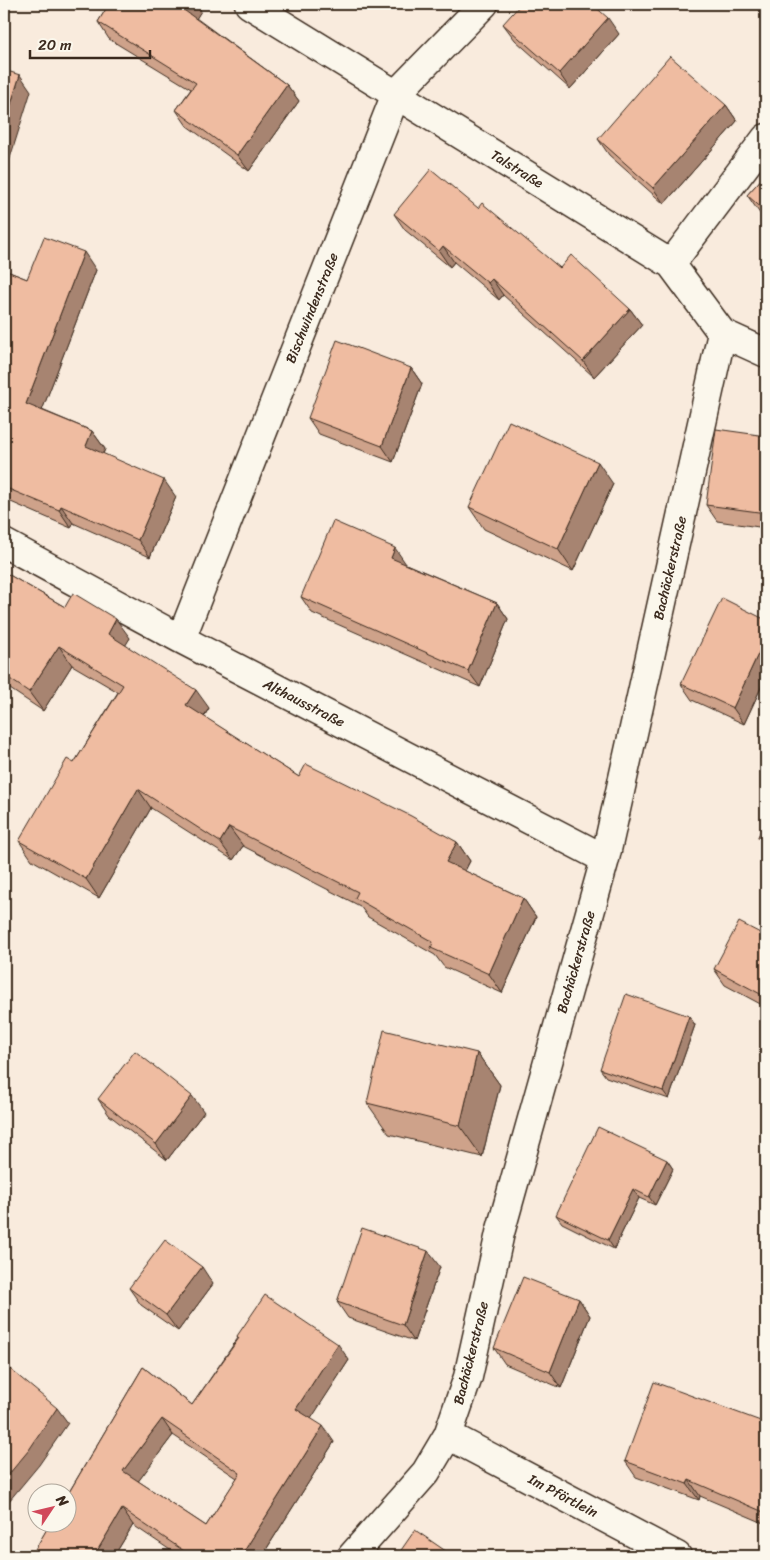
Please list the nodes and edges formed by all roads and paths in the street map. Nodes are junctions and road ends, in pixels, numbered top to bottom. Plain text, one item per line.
1 (249, 4) edge
2 (484, 4) edge
3 (396, 94) junction
4 (766, 138) edge
5 (671, 264) junction
6 (722, 333) junction
7 (766, 353) edge
8 (4, 543) edge
9 (181, 639) junction
10 (605, 860) junction
11 (448, 1435) junction
12 (352, 1556) edge
13 (677, 1556) edge

1 - 3 street, Talstraße
2 - 3 street, Bischwindenstraße
3 - 5 street, Talstraße
3 - 9 street, Bischwindenstraße
4 - 5 street
5 - 6 street, Talstraße
6 - 7 street, Talstraße
6 - 10 street, Bachäckerstraße
8 - 9 street, Althausstraße
9 - 10 street, Althausstraße
10 - 11 street, Bachäckerstraße
11 - 12 street, Bachäckerstraße
11 - 13 street, Im Pförtlein

